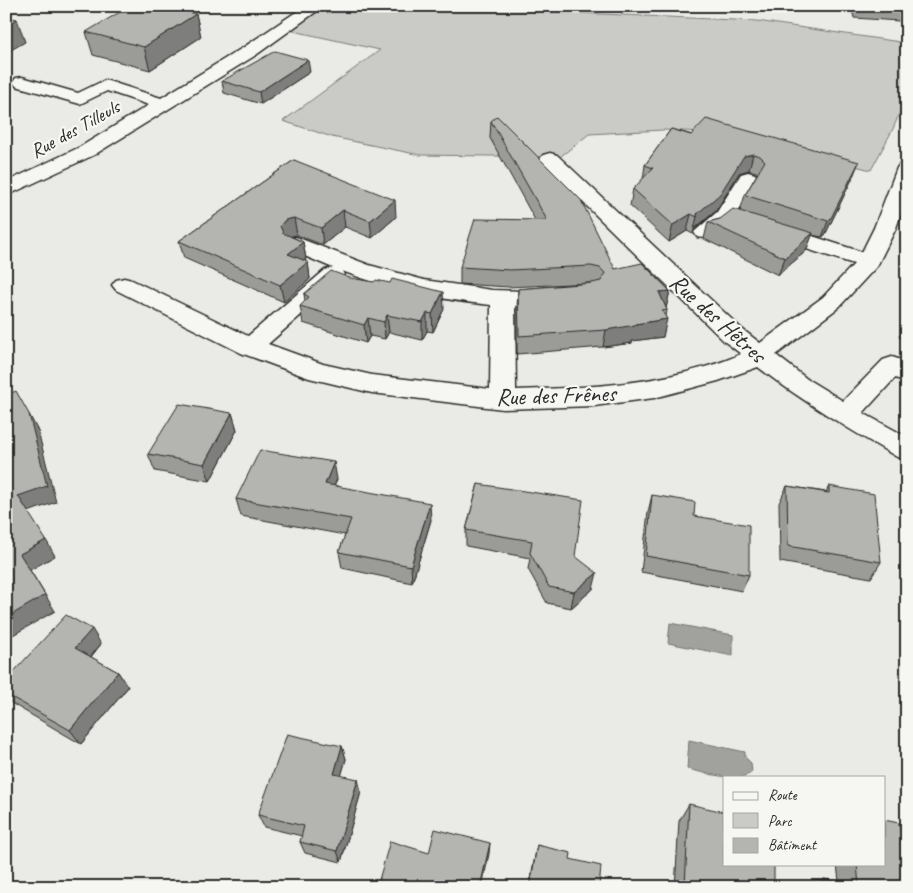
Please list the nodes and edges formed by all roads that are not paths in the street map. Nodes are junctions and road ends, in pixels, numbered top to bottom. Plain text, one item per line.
1 (316, 6) edge
2 (22, 82) dead end
3 (163, 104) junction
4 (550, 159) dead end
5 (907, 168) edge
6 (748, 178) dead end
7 (6, 190) edge
8 (739, 220) junction
9 (705, 232) dead end
10 (296, 244) edge
11 (870, 261) junction
12 (344, 266) junction
13 (124, 285) dead end
14 (580, 294) edge
15 (503, 299) junction
16 (250, 347) junction
17 (758, 356) junction
18 (907, 373) edge
19 (503, 400) junction
20 (845, 415) junction
21 (907, 450) edge

1 - 3 street, Rue des Tilleuls
2 - 3 street, Rue des Tilleuls
3 - 7 street, Rue des Tilleuls
4 - 17 street, Rue des Hêtres
5 - 11 street, Rue des Frênes
6 - 8 street
8 - 9 street
8 - 11 street
10 - 12 street
11 - 17 street, Rue des Frênes
12 - 15 street
12 - 16 street
13 - 16 street, Rue des Frênes
14 - 15 street
15 - 19 street
16 - 19 street, Rue des Frênes
17 - 19 street, Rue des Frênes
17 - 20 street, Rue des Hêtres
18 - 20 street
20 - 21 street, Rue des Hêtres

